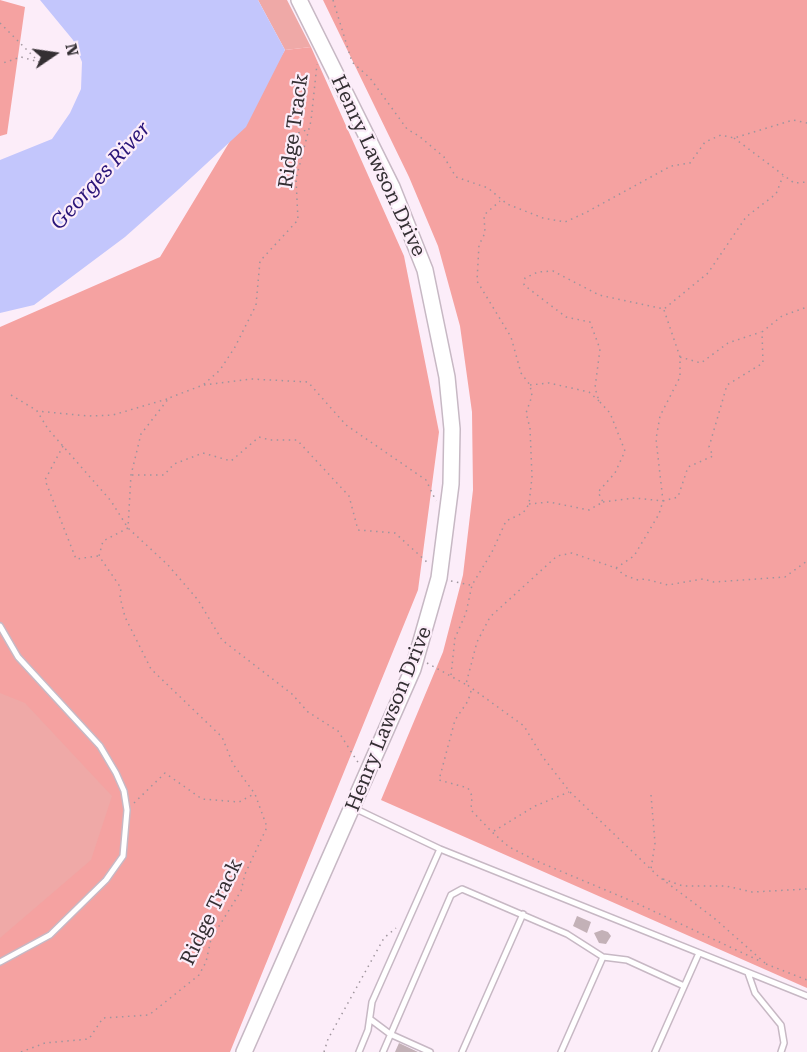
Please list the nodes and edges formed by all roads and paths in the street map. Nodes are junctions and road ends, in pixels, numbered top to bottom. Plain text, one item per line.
1 (299, 0) edge
2 (333, 0) edge
3 (0, 23) edge
4 (321, 45) junction
5 (0, 64) edge
6 (807, 123) edge
7 (310, 129) junction
8 (287, 137) dead end
9 (734, 138) junction
10 (783, 176) junction
11 (807, 182) edge
12 (501, 200) junction
13 (807, 307) edge
14 (664, 309) junction
15 (762, 332) junction
16 (680, 357) junction
17 (203, 385) junction
18 (530, 385) junction
19 (11, 395) dead end
20 (169, 398) junction
21 (599, 401) junction
22 (37, 411) junction
23 (63, 447) junction
24 (131, 475) junction
25 (663, 501) junction
26 (603, 502) junction
27 (529, 504) junction
28 (439, 509) dead end
29 (128, 528) junction
30 (99, 556) junction
31 (807, 561) edge
32 (616, 568) junction
33 (436, 572) junction
34 (472, 585) junction
35 (0, 626) edge
36 (417, 657) junction
37 (451, 675) junction
38 (466, 684) junction
39 (471, 689) junction
40 (366, 778) junction
41 (570, 792) junction
42 (255, 794) junction
43 (651, 795) dead end
44 (353, 808) junction
45 (127, 810) junction
46 (492, 832) junction
47 (440, 849) junction
48 (651, 869) junction
49 (658, 876) junction
50 (807, 889) edge
51 (523, 914) junction
52 (408, 918) junction
53 (699, 953) junction
54 (603, 957) junction
55 (0, 962) edge
56 (765, 963) junction
57 (748, 973) junction
58 (807, 980) edge
59 (684, 986) junction
60 (807, 996) edge
61 (370, 1019) junction
62 (390, 1034) junction
63 (21, 1052) edge
64 (244, 1052) edge
65 (324, 1052) edge
66 (359, 1052) edge
67 (383, 1052) edge
68 (430, 1052) edge
69 (462, 1052) edge
70 (561, 1052) edge
71 (655, 1052) edge
72 (781, 1052) edge

1 - 4 main road, Henry Lawson Drive
2 - 12 path
3 - 5 path
4 - 7 path, Ridge Track
4 - 33 main road, Henry Lawson Drive
6 - 9 path
7 - 8 path
7 - 17 path, Ridge Track
9 - 10 path
9 - 12 path
10 - 11 path
10 - 14 path
12 - 18 path
13 - 15 path
14 - 16 path
14 - 21 path
15 - 16 path
15 - 25 path
16 - 25 path
17 - 20 path, Ridge Track
17 - 28 path
18 - 21 path
18 - 27 path
19 - 22 path
20 - 22 path, Ridge Track
20 - 24 path
21 - 26 path
22 - 23 path
23 - 29 path
23 - 30 path
24 - 29 path
24 - 33 path
25 - 26 path
25 - 32 path
26 - 27 path
27 - 34 path
29 - 30 path
29 - 40 path
30 - 42 path, Ridge Track
31 - 32 path
32 - 38 path
33 - 34 path
33 - 36 main road, Henry Lawson Drive
34 - 37 path
35 - 45 lane
36 - 37 path
36 - 40 main road, Henry Lawson Drive
37 - 38 path
38 - 39 path
39 - 41 path
39 - 46 path
40 - 44 main road, Henry Lawson Drive
41 - 46 path
41 - 48 path
42 - 45 path
42 - 63 path, Ridge Track
43 - 48 path
44 - 47 lane
44 - 64 main road, Henry Lawson Drive
45 - 55 lane
46 - 56 path
47 - 52 lane
47 - 53 lane
48 - 49 path
49 - 50 path
49 - 56 path
51 - 54 lane
51 - 62 lane
51 - 69 lane
52 - 61 lane
52 - 65 path
53 - 57 lane
53 - 59 lane
54 - 59 lane
54 - 70 lane
56 - 58 path
57 - 60 lane
57 - 72 lane
59 - 71 lane
61 - 62 lane
61 - 66 lane
62 - 67 lane
62 - 68 lane

